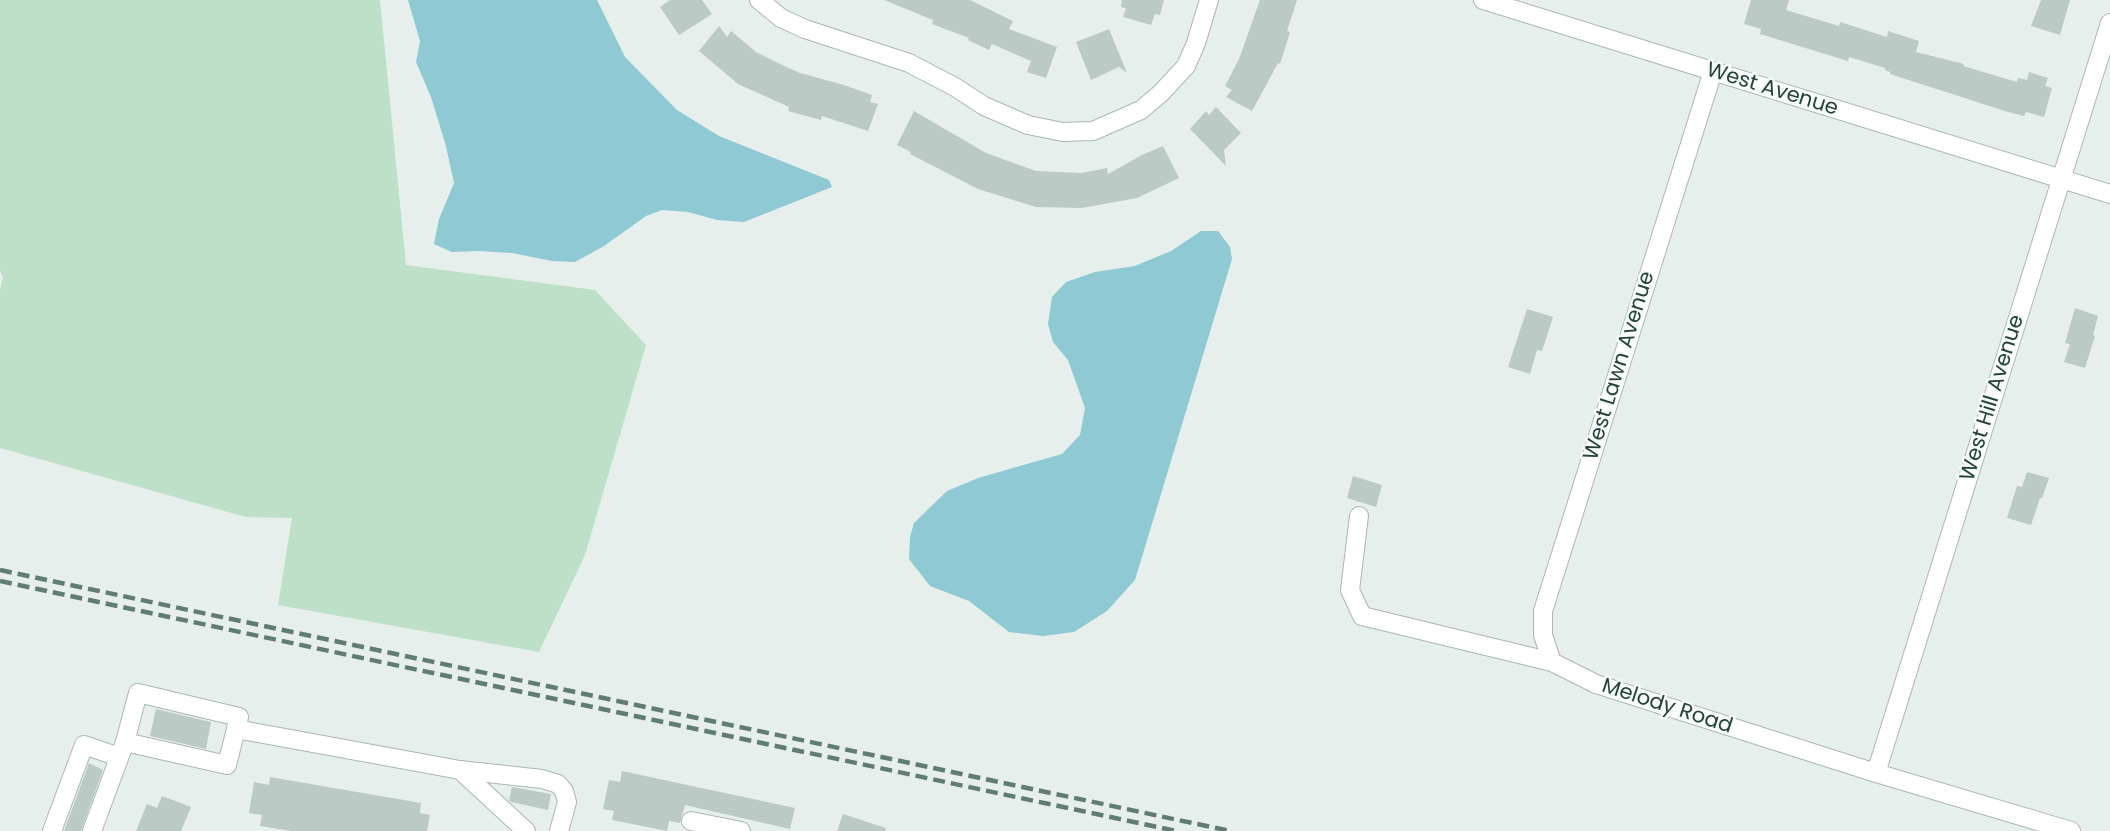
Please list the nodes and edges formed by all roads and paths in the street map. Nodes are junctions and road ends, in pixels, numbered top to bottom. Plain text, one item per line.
1 (759, 0) edge
2 (1209, 0) edge
3 (1490, 1) edge
4 (2110, 23) edge
5 (1713, 71) junction
6 (2061, 179) junction
7 (2110, 194) edge
8 (1359, 516) dead end
9 (1552, 662) junction
10 (236, 729) junction
11 (122, 750) junction
12 (460, 770) junction
13 (1876, 773) junction
14 (691, 821) dead end
15 (52, 831) edge
16 (92, 831) edge
17 (526, 831) edge
18 (559, 831) edge
19 (741, 831) edge
20 (2071, 831) edge

1 - 2 street
3 - 5 street, West Avenue
4 - 6 street, West Hill Avenue
5 - 6 street, West Avenue
5 - 9 street, West Lawn Avenue
6 - 7 street, West Avenue
6 - 13 street, West Hill Avenue
8 - 9 street, Melody Road
9 - 13 street, Melody Road
10 - 11 street
10 - 11 street
10 - 12 street
11 - 15 street
11 - 16 street
12 - 17 street
12 - 18 street
13 - 20 street, Melody Road
14 - 19 street

